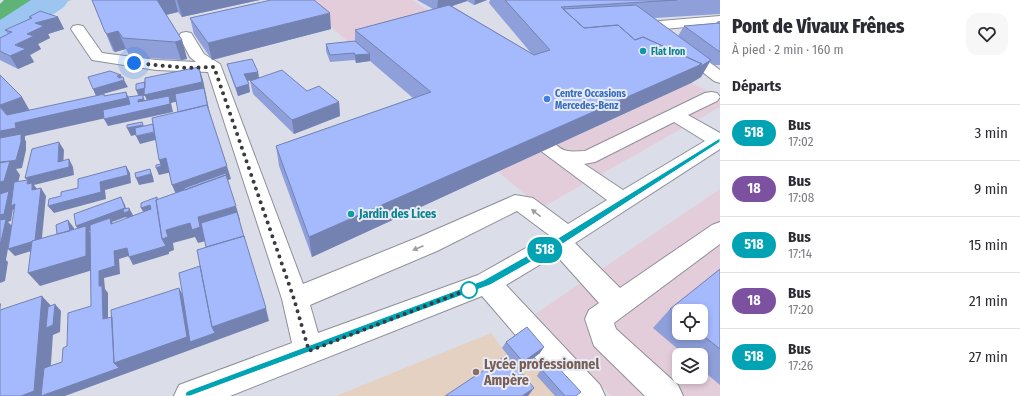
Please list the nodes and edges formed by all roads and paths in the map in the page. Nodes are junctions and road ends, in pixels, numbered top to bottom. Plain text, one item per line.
1 (720, 20) edge
2 (78, 28) dead end
3 (186, 36) dead end
4 (214, 67) junction
5 (720, 78) edge
6 (711, 97) dead end
7 (675, 115) junction
8 (720, 141) edge
9 (622, 202) junction
10 (720, 231) edge
11 (562, 239) junction
12 (487, 283) junction
13 (294, 299) junction
14 (618, 304) junction
15 (309, 351) junction
16 (190, 396) edge
17 (589, 396) edge
18 (667, 396) edge

1 - 5 street
2 - 4 street
3 - 4 street
4 - 13 street
6 - 7 street
7 - 8 street
7 - 9 street
8 - 9 street
9 - 11 street
10 - 14 street
11 - 12 street
11 -> 13 street
11 - 14 street
12 - 15 street
12 - 17 street
13 - 15 street
14 - 18 street
15 - 16 street

